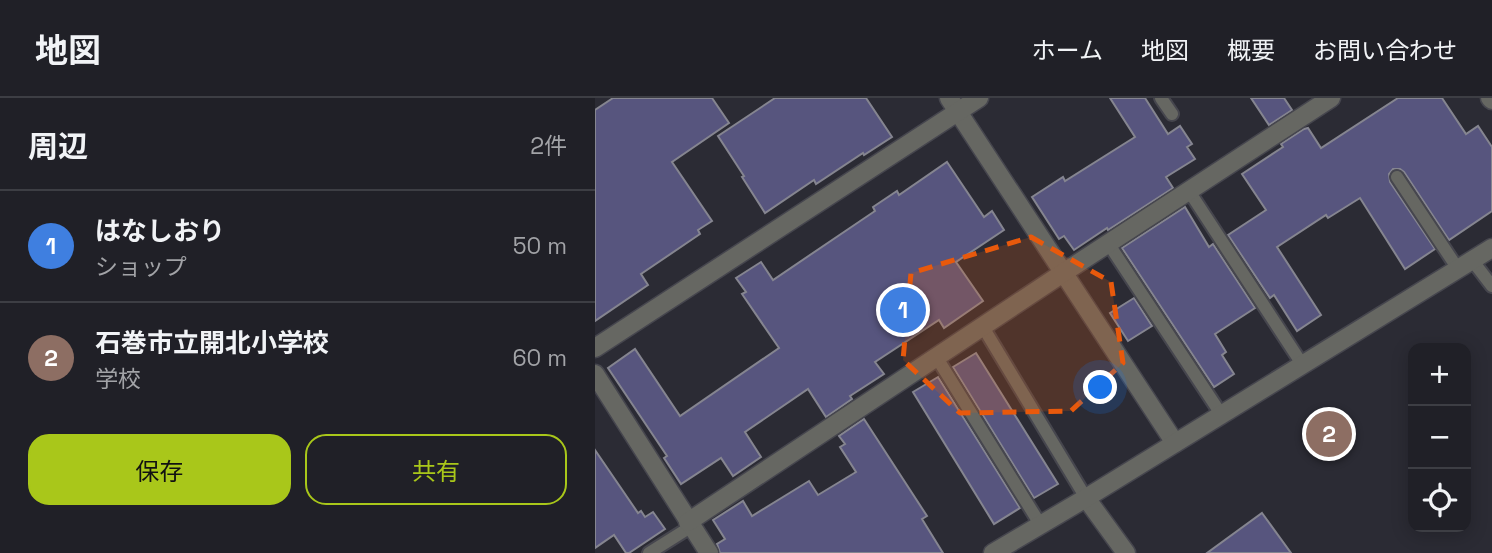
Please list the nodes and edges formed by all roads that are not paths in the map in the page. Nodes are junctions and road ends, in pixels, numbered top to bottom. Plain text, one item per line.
1 (979, 98) edge
2 (1161, 98) edge
3 (1331, 98) edge
4 (954, 105) edge
5 (1172, 114) dead end
6 (1397, 177) dead end
7 (1189, 191) junction
8 (1108, 243) junction
9 (1492, 248) edge
10 (1465, 264) junction
11 (1063, 273) junction
12 (1492, 286) edge
13 (983, 327) junction
14 (595, 348) edge
15 (937, 358) junction
16 (1302, 364) junction
17 (597, 380) edge
18 (1221, 414) junction
19 (1175, 443) junction
20 (1086, 498) junction
21 (690, 524) junction
22 (1040, 524) junction
23 (649, 553) edge
24 (709, 553) edge
25 (993, 553) edge
26 (1126, 553) edge

1 - 4 street
2 - 5 lane
3 - 7 street
4 - 11 street
4 - 14 street
6 - 10 lane
7 - 8 street
7 - 16 lane
8 - 11 street
8 - 18 lane
9 - 10 street
10 - 12 lane
10 - 16 street
11 - 13 street
11 - 19 street
13 - 15 street
13 - 20 lane
15 - 21 street
15 - 22 lane
16 - 18 street
17 - 21 street
18 - 19 street
19 - 20 street
20 - 22 street
20 - 26 street
21 - 23 lane
21 - 24 street
22 - 25 street

